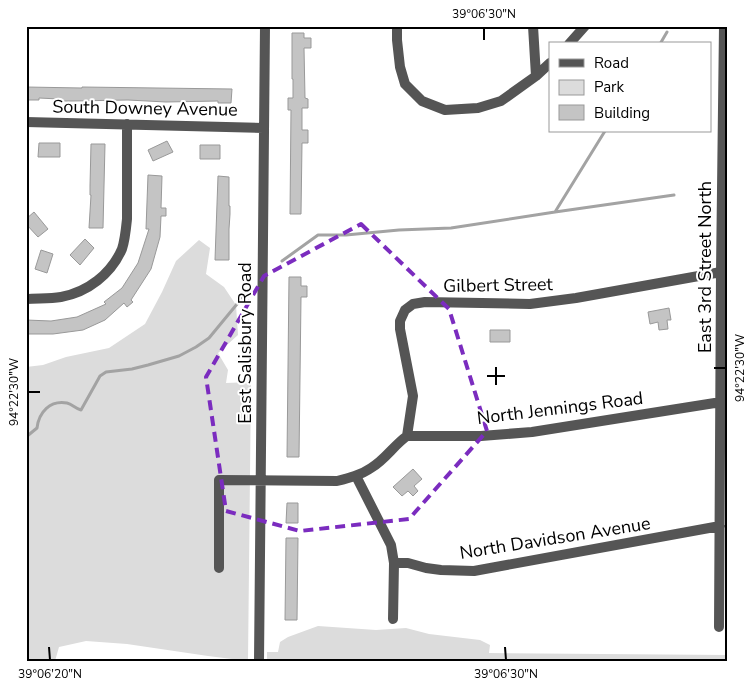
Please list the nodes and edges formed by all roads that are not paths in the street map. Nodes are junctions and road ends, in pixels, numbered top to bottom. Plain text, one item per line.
1 (265, 26) edge
2 (397, 26) edge
3 (534, 26) edge
4 (585, 26) edge
5 (724, 26) edge
6 (571, 42) edge
7 (549, 63) edge
8 (536, 76) junction
9 (26, 122) edge
10 (127, 124) junction
11 (263, 128) junction
12 (721, 272) junction
13 (26, 298) edge
14 (724, 401) edge
15 (407, 436) junction
16 (356, 476) junction
17 (260, 480) junction
18 (720, 526) junction
19 (394, 563) junction
20 (219, 568) dead end
21 (393, 619) dead end
22 (719, 627) dead end
23 (259, 661) edge

1 - 11 street, East Salisbury Road
2 - 8 street
3 - 8 street
4 - 6 street
5 - 12 street, East 3rd Street North
7 - 8 street
9 - 10 street, South Downey Avenue
10 - 11 street, South Downey Avenue
10 - 13 street
11 - 17 street, East Salisbury Road
12 - 14 street, East 3rd Street North
12 - 15 street, Gilbert Street
14 - 15 street, North Jennings Road
14 - 18 street, East 3rd Street North
15 - 16 street
16 - 17 street
16 - 19 street
17 - 20 street
17 - 23 street, East Salisbury Road
18 - 19 street, North Davidson Avenue
18 - 22 street, East 3rd Street North
19 - 21 street

